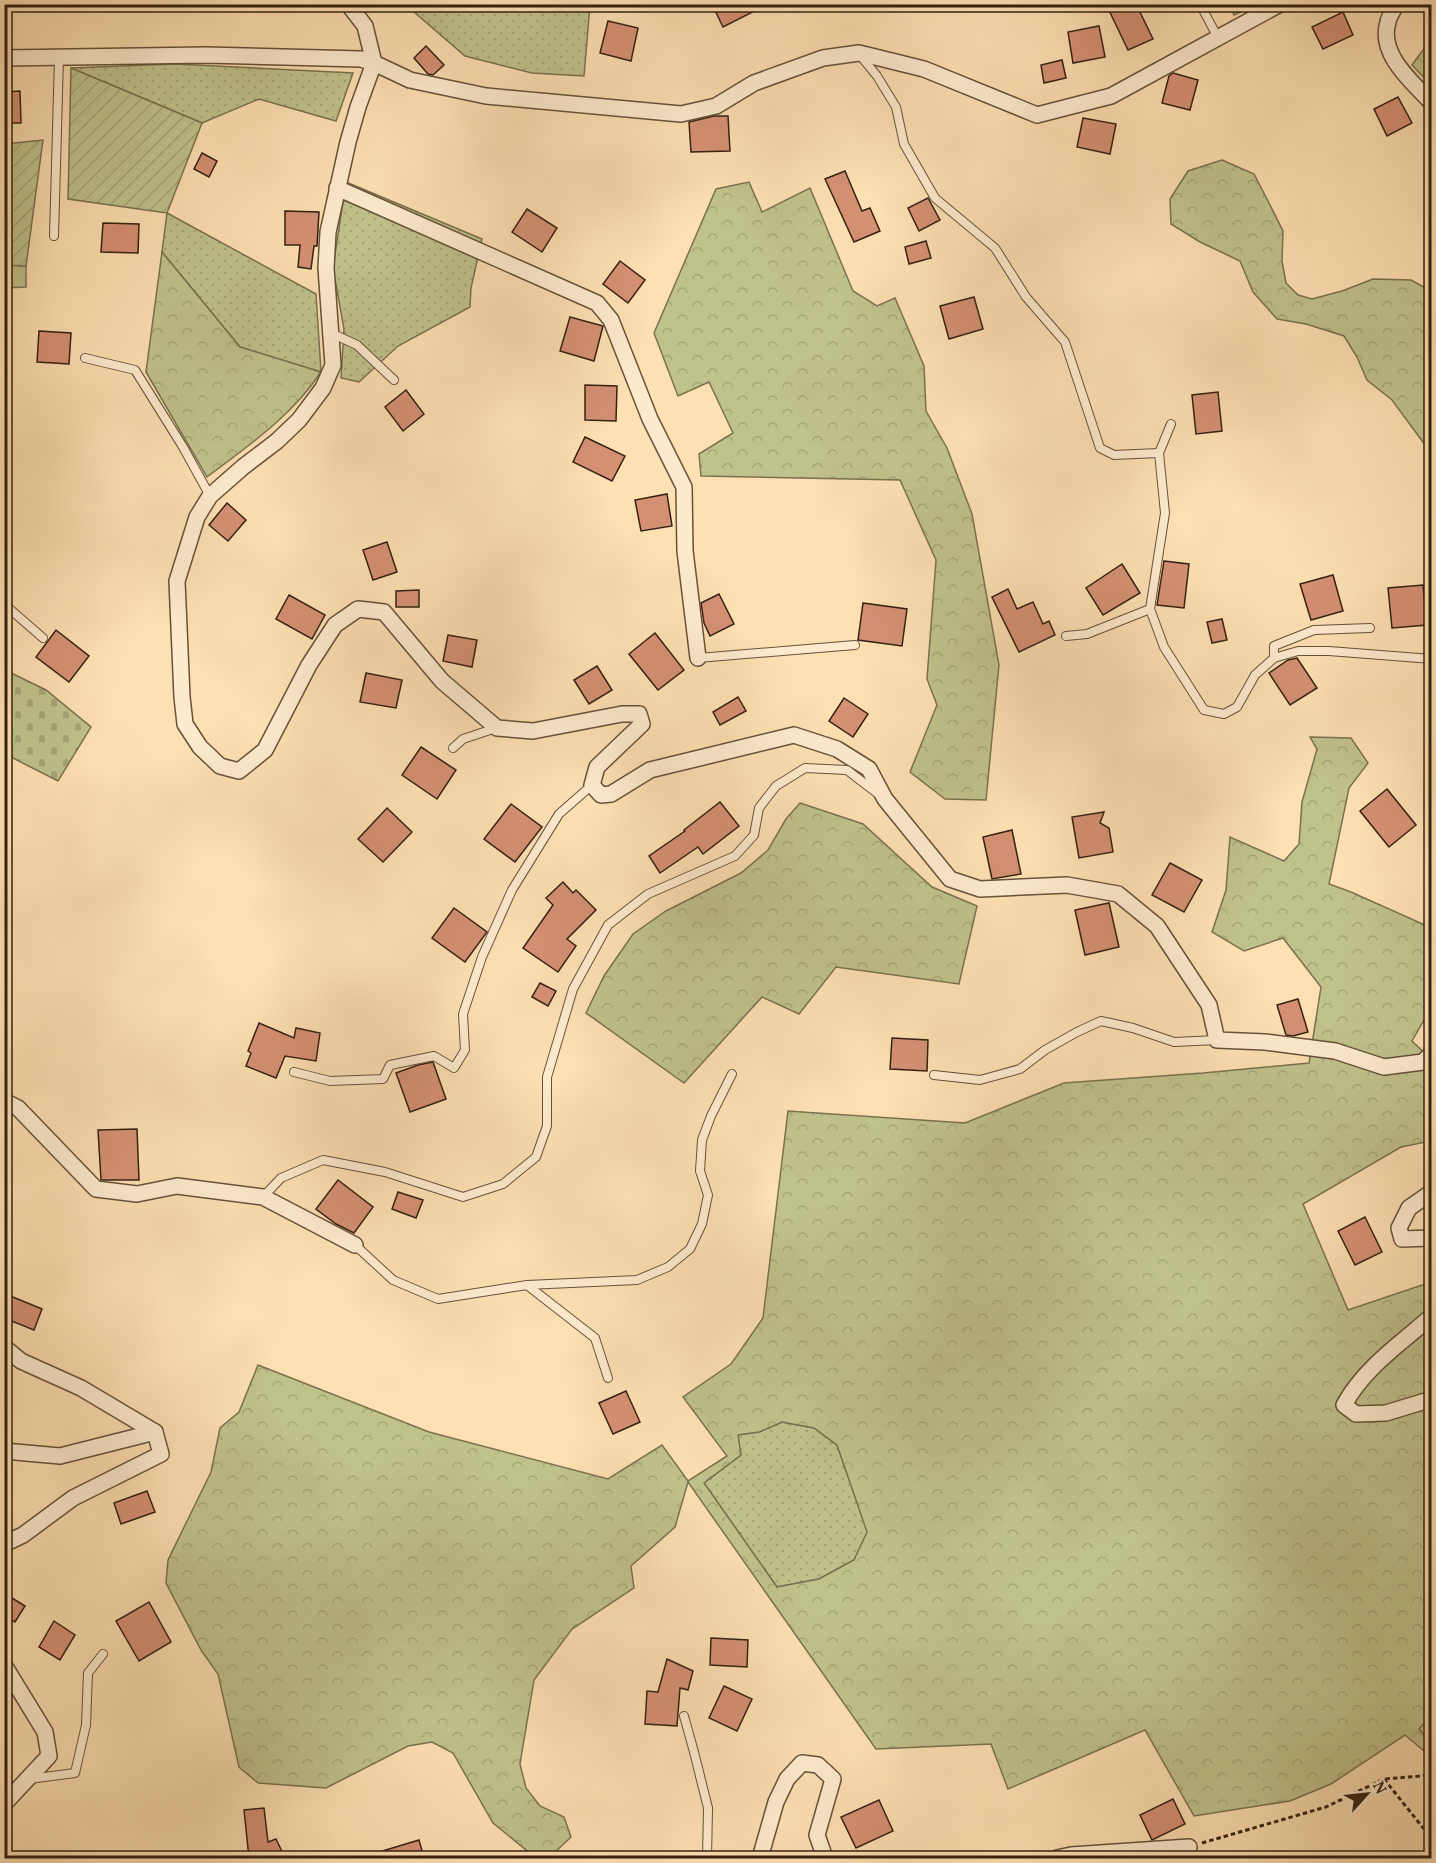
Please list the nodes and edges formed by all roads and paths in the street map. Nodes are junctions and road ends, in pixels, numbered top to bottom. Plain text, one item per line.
1 (348, 4) edge
2 (1200, 4) edge
3 (1280, 4) edge
4 (1396, 4) edge
5 (1218, 38) junction
6 (859, 53) junction
7 (59, 57) junction
8 (4, 58) edge
9 (374, 63) junction
10 (1431, 103) edge
11 (337, 188) junction
12 (54, 236) dead end
13 (331, 333) junction
14 (85, 358) dead end
15 (394, 380) dead end
16 (1171, 424) dead end
17 (1159, 453) junction
18 (210, 496) junction
19 (4, 604) edge
20 (1150, 609) junction
21 (1370, 628) dead end
22 (1066, 636) dead end
23 (43, 638) dead end
24 (855, 645) dead end
25 (698, 658) joint
26 (1274, 658) junction
27 (1431, 659) edge
28 (497, 728) junction
29 (453, 748) dead end
30 (592, 785) junction
31 (885, 799) junction
32 (1217, 1040) junction
33 (1431, 1053) edge
34 (294, 1072) dead end
35 (732, 1074) dead end
36 (934, 1075) dead end
37 (4, 1101) edge
38 (1431, 1192) edge
39 (263, 1197) junction
40 (1431, 1238) edge
41 (355, 1245) joint
42 (527, 1285) junction
43 (1431, 1316) edge
44 (4, 1347) edge
45 (608, 1378) dead end
46 (1431, 1399) edge
47 (155, 1432) junction
48 (4, 1451) edge
49 (4, 1544) edge
50 (103, 1654) dead end
51 (4, 1665) edge
52 (684, 1716) dead end
53 (1431, 1776) edge
54 (27, 1779) junction
55 (1384, 1779) junction
56 (4, 1804) edge
57 (1431, 1839) edge
58 (1189, 1847) joint
59 (707, 1858) edge
60 (760, 1858) edge
61 (825, 1858) edge
62 (1057, 1858) edge

1 - 9 street
2 - 5 lane
3 - 5 street
4 - 10 street
5 - 6 street
6 - 9 street
6 - 17 lane
7 - 8 street
7 - 9 street
7 - 12 lane
9 - 11 street
11 - 13 street
11 - 25 street
13 - 15 lane
13 - 18 street
14 - 18 lane
16 - 17 lane
17 - 20 lane
18 - 28 street
19 - 23 lane
20 - 22 lane
20 - 26 lane
21 - 26 lane
24 - 25 lane
26 - 27 lane
28 - 29 lane
28 - 30 street
30 - 31 street
30 - 34 lane
31 - 32 street
31 - 39 lane
32 - 33 street
32 - 36 lane
35 - 42 lane
37 - 39 street
38 - 40 street
39 - 41 street
41 - 42 lane
42 - 45 lane
43 - 46 street
44 - 47 street
47 - 48 street
47 - 49 street
50 - 54 lane
51 - 54 street
52 - 59 lane
53 - 55 path
54 - 56 street
55 - 57 path
55 - 58 path
58 - 62 street
60 - 61 street

